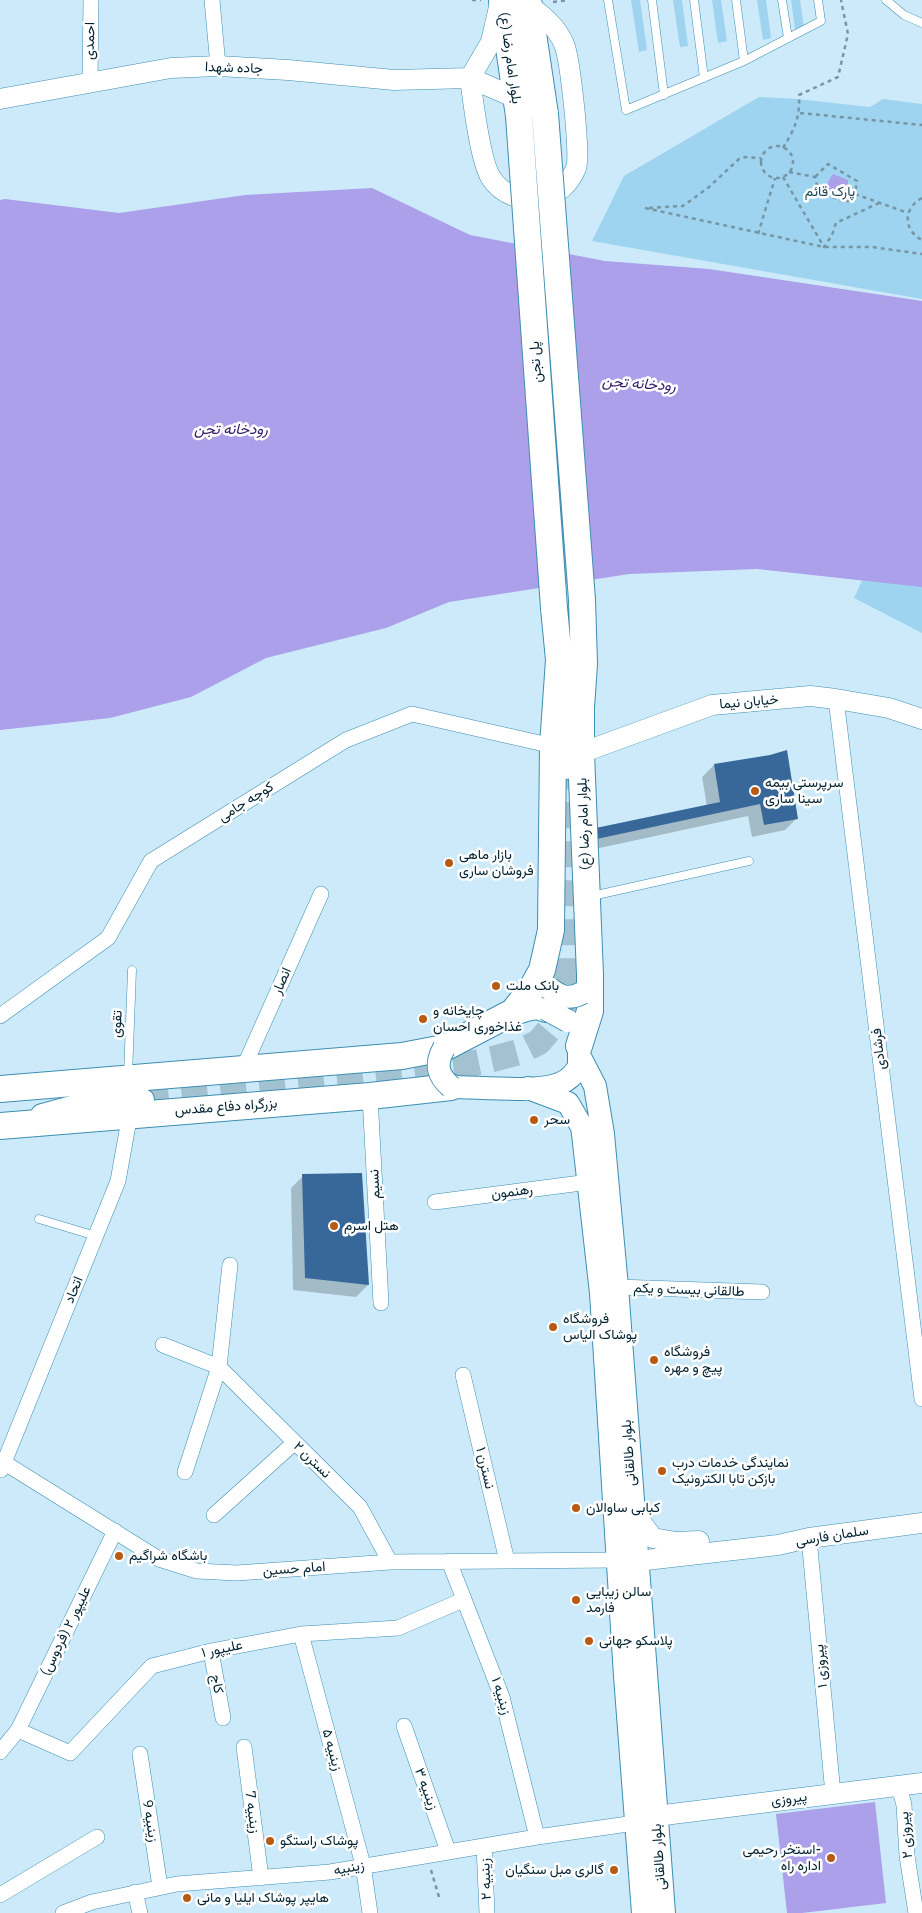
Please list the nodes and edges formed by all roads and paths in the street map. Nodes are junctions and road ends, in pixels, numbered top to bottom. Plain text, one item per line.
1 (91, 0) edge
2 (212, 0) edge
3 (472, 0) edge
4 (481, 0) edge
5 (501, 0) edge
6 (608, 0) edge
7 (652, 0) edge
8 (694, 0) edge
9 (736, 0) edge
10 (782, 0) edge
11 (818, 0) edge
12 (841, 0) edge
13 (886, 0) edge
14 (530, 2) edge
15 (922, 23) edge
16 (788, 38) junction
17 (744, 61) junction
18 (218, 66) junction
19 (470, 78) junction
20 (704, 78) junction
21 (90, 83) junction
22 (664, 95) junction
23 (0, 99) edge
24 (517, 107) junction
25 (800, 113) junction
26 (545, 114) joint
27 (922, 125) edge
28 (784, 148) junction
29 (761, 158) junction
30 (789, 172) junction
31 (782, 177) junction
32 (815, 177) junction
33 (775, 178) junction
34 (855, 194) junction
35 (922, 198) edge
36 (879, 203) junction
37 (908, 213) junction
38 (758, 234) junction
39 (922, 240) edge
40 (824, 247) junction
41 (922, 254) edge
42 (582, 600) joint
43 (554, 608) joint
44 (836, 699) junction
45 (922, 719) edge
46 (566, 755) junction
47 (749, 861) dead end
48 (321, 894) dead end
49 (587, 896) junction
50 (132, 970) dead end
51 (586, 983) junction
52 (552, 996) junction
53 (512, 1012) junction
54 (0, 1016) edge
55 (580, 1052) junction
56 (427, 1053) junction
57 (243, 1069) junction
58 (127, 1079) junction
59 (433, 1086) junction
60 (528, 1088) junction
61 (0, 1089) edge
62 (370, 1096) junction
63 (136, 1107) junction
64 (0, 1126) edge
65 (589, 1182) junction
66 (435, 1202) dead end
67 (39, 1219) dead end
68 (96, 1236) junction
69 (230, 1264) dead end
70 (617, 1288) junction
71 (762, 1292) dead end
72 (381, 1303) dead end
73 (163, 1345) dead end
74 (219, 1367) junction
75 (463, 1375) dead end
76 (922, 1399) edge
77 (294, 1442) junction
78 (2, 1464) edge
79 (185, 1472) dead end
80 (633, 1507) junction
81 (214, 1515) dead end
82 (922, 1523) edge
83 (115, 1531) junction
84 (809, 1538) junction
85 (742, 1548) junction
86 (624, 1556) junction
87 (449, 1561) junction
88 (507, 1561) junction
89 (390, 1562) junction
90 (463, 1600) junction
91 (301, 1634) junction
92 (211, 1650) junction
93 (223, 1718) dead end
94 (404, 1726) dead end
95 (18, 1730) junction
96 (244, 1747) dead end
97 (0, 1752) edge
98 (140, 1754) dead end
99 (922, 1783) edge
100 (899, 1786) junction
101 (833, 1794) junction
102 (646, 1820) junction
103 (97, 1837) dead end
104 (537, 1837) junction
105 (484, 1846) junction
106 (448, 1851) junction
107 (426, 1855) junction
108 (363, 1866) junction
109 (260, 1878) junction
110 (160, 1887) junction
111 (135, 1892) junction
112 (0, 1895) edge
113 (439, 1898) dead end
114 (63, 1913) edge
115 (140, 1913) edge
116 (370, 1913) edge
117 (487, 1913) edge
118 (643, 1913) edge
119 (664, 1913) edge
120 (916, 1913) edge

1 - 21 street, احمدی
2 - 18 street
3 - 4 path
5 - 19 street
5 - 24 highway, بلوار امام رضا (ع)
6 - 22 lane
7 - 22 lane
8 - 20 lane
9 - 17 lane
10 - 16 lane
11 - 16 lane
12 - 25 path
13 - 15 lane
14 - 19 street
14 - 26 highway, بلوار امام رضا (ع)
16 - 17 lane
17 - 20 lane
18 - 19 street, جاده شهدا
18 - 21 street, جاده شهدا
19 - 24 street
20 - 22 lane
21 - 23 street, جاده شهدا
24 - 43 highway, پل تجن, bridge
25 - 27 path
25 - 28 path
26 - 42 highway, پل تجن, bridge
28 - 29 path
28 - 30 path
29 - 33 path
29 - 38 path
30 - 31 path
30 - 32 path
31 - 33 path
31 - 40 path
32 - 34 path
32 - 34 path
33 - 38 path
34 - 36 path
35 - 37 path
36 - 37 path
36 - 40 path
37 - 39 path
38 - 40 path
40 - 41 path
42 - 46 highway, بلوار امام رضا (ع)
43 - 46 highway, بلوار امام رضا (ع)
44 - 45 street, خیابان نیما
44 - 46 street, خیابان نیما
44 - 76 street, فرشادی
46 - 49 highway, بلوار امام رضا (ع)
46 - 52 highway, بلوار امام رضا (ع)
46 - 54 street, کوچه جامی
47 - 49 lane
48 - 57 street, انصار
49 - 51 highway, بلوار امام رضا (ع)
50 - 58 lane, تقوی
51 - 52 main road, bridge
51 - 55 highway, بلوار امام رضا (ع)
52 - 53 highway
52 - 53 highway, بلوار امام رضا (ع)
52 - 55 main road, بلوار طالقانی
53 - 56 highway
55 - 60 main road
55 - 70 main road, بلوار طالقانی
56 - 57 highway
56 - 59 main road, bridge
57 - 58 highway
58 - 61 highway
59 - 60 main road
59 - 62 highway, بزرگراه دفاع مقدس
60 - 65 main road, بلوار طالقانی
62 - 63 highway, بزرگراه دفاع مقدس
62 - 72 street, نسیم
63 - 64 highway, بزرگراه دفاع مقدس
63 - 68 street, اتحاد
65 - 66 street, رهنمون
65 - 86 main road, بلوار طالقانی
67 - 68 lane
68 - 78 street, اتحاد
69 - 74 street
70 - 71 street, طالقانی بیست و یکم
70 - 80 main road, بلوار طالقانی
73 - 74 street
74 - 77 street, نسترن ۲
74 - 79 street
75 - 88 street, نسترن ۱
77 - 81 street
77 - 89 street, نسترن ۲
78 - 83 street, امام حسین
80 - 85 street, سلمان فارسی
80 - 86 main road, بلوار طالقانی
82 - 84 street, سلمان فارسی
83 - 89 street, امام حسین
83 - 95 street, علیپور ۲ (فردوس)
84 - 85 street, سلمان فارسی
84 - 101 street, پیروزی ١
85 - 86 street, سلمان فارسی
86 - 88 street, امام حسین
86 - 102 main road, بلوار طالقانی
87 - 88 street, امام حسین
87 - 89 street, امام حسین
87 - 90 street, زینبیه ۱
90 - 91 street, علیپور ۱
90 - 104 street, زینبیه ۱
91 - 92 street, علیپور ۱
91 - 108 street, زینبیه ۵
92 - 93 street, کاج
92 - 95 street, علیپور ۱
94 - 106 street, زینبیه ۳
95 - 97 street, علیپور ۲ (فردوس)
96 - 109 street, زینبیه 7
98 - 110 street, زینبیه 9
99 - 100 street, پیروزی
100 - 101 street, پیروزی
100 - 120 street, پیروزی ٢
101 - 102 street, پیروزی
102 - 104 street, زینبیه
102 - 118 main road, بلوار طالقانی
102 - 119 main road, بلوار طالقانی
103 - 112 street
104 - 105 street, زینبیه
105 - 106 street, زینبیه
105 - 117 street, زینبیه ۲
106 - 107 street, زینبیه
107 - 108 street, زینبیه
107 - 113 path
108 - 109 street, زینبیه
108 - 116 street, زینبیه ۵
109 - 110 street, زینبیه
110 - 111 street, زینبیه
111 - 114 street, زینبیه
111 - 115 street

